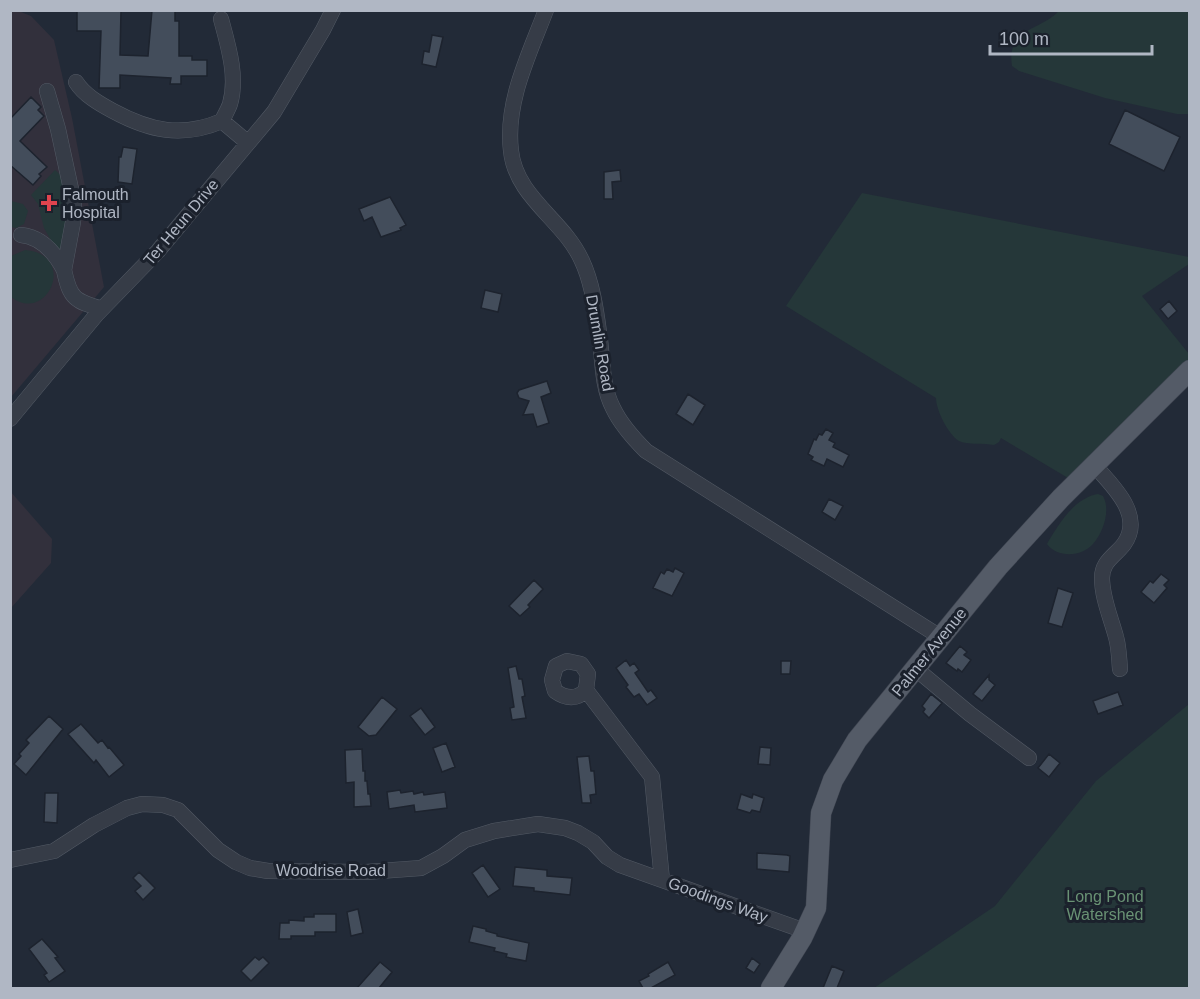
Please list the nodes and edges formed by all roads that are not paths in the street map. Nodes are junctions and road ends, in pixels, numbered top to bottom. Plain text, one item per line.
1 (333, 10) edge
2 (546, 10) edge
3 (221, 19) dead end
4 (76, 82) dead end
5 (47, 91) dead end
6 (222, 121) junction
7 (247, 142) junction
8 (21, 235) dead end
9 (64, 270) junction
10 (102, 309) junction
11 (1190, 370) edge
12 (10, 419) edge
13 (1093, 464) junction
14 (942, 638) junction
15 (916, 669) junction
16 (1120, 669) dead end
17 (586, 690) dead end
18 (1029, 758) dead end
19 (10, 860) edge
20 (662, 880) junction
21 (805, 931) junction
22 (771, 988) edge

1 - 7 street, Ter Heun Drive
2 - 14 street, Drumlin Road
3 - 6 street
4 - 6 street
5 - 9 street
6 - 7 street
7 - 10 street, Ter Heun Drive
8 - 9 street
9 - 10 street
10 - 12 street, Ter Heun Drive
11 - 13 main road, Palmer Avenue
13 - 14 main road, Palmer Avenue
13 - 16 street
14 - 15 main road, Palmer Avenue
15 - 18 street
15 - 21 main road, Palmer Avenue
17 - 20 street, Goodings Way
19 - 20 street, Woodrise Road
20 - 21 street, Goodings Way
21 - 22 main road, Palmer Avenue

